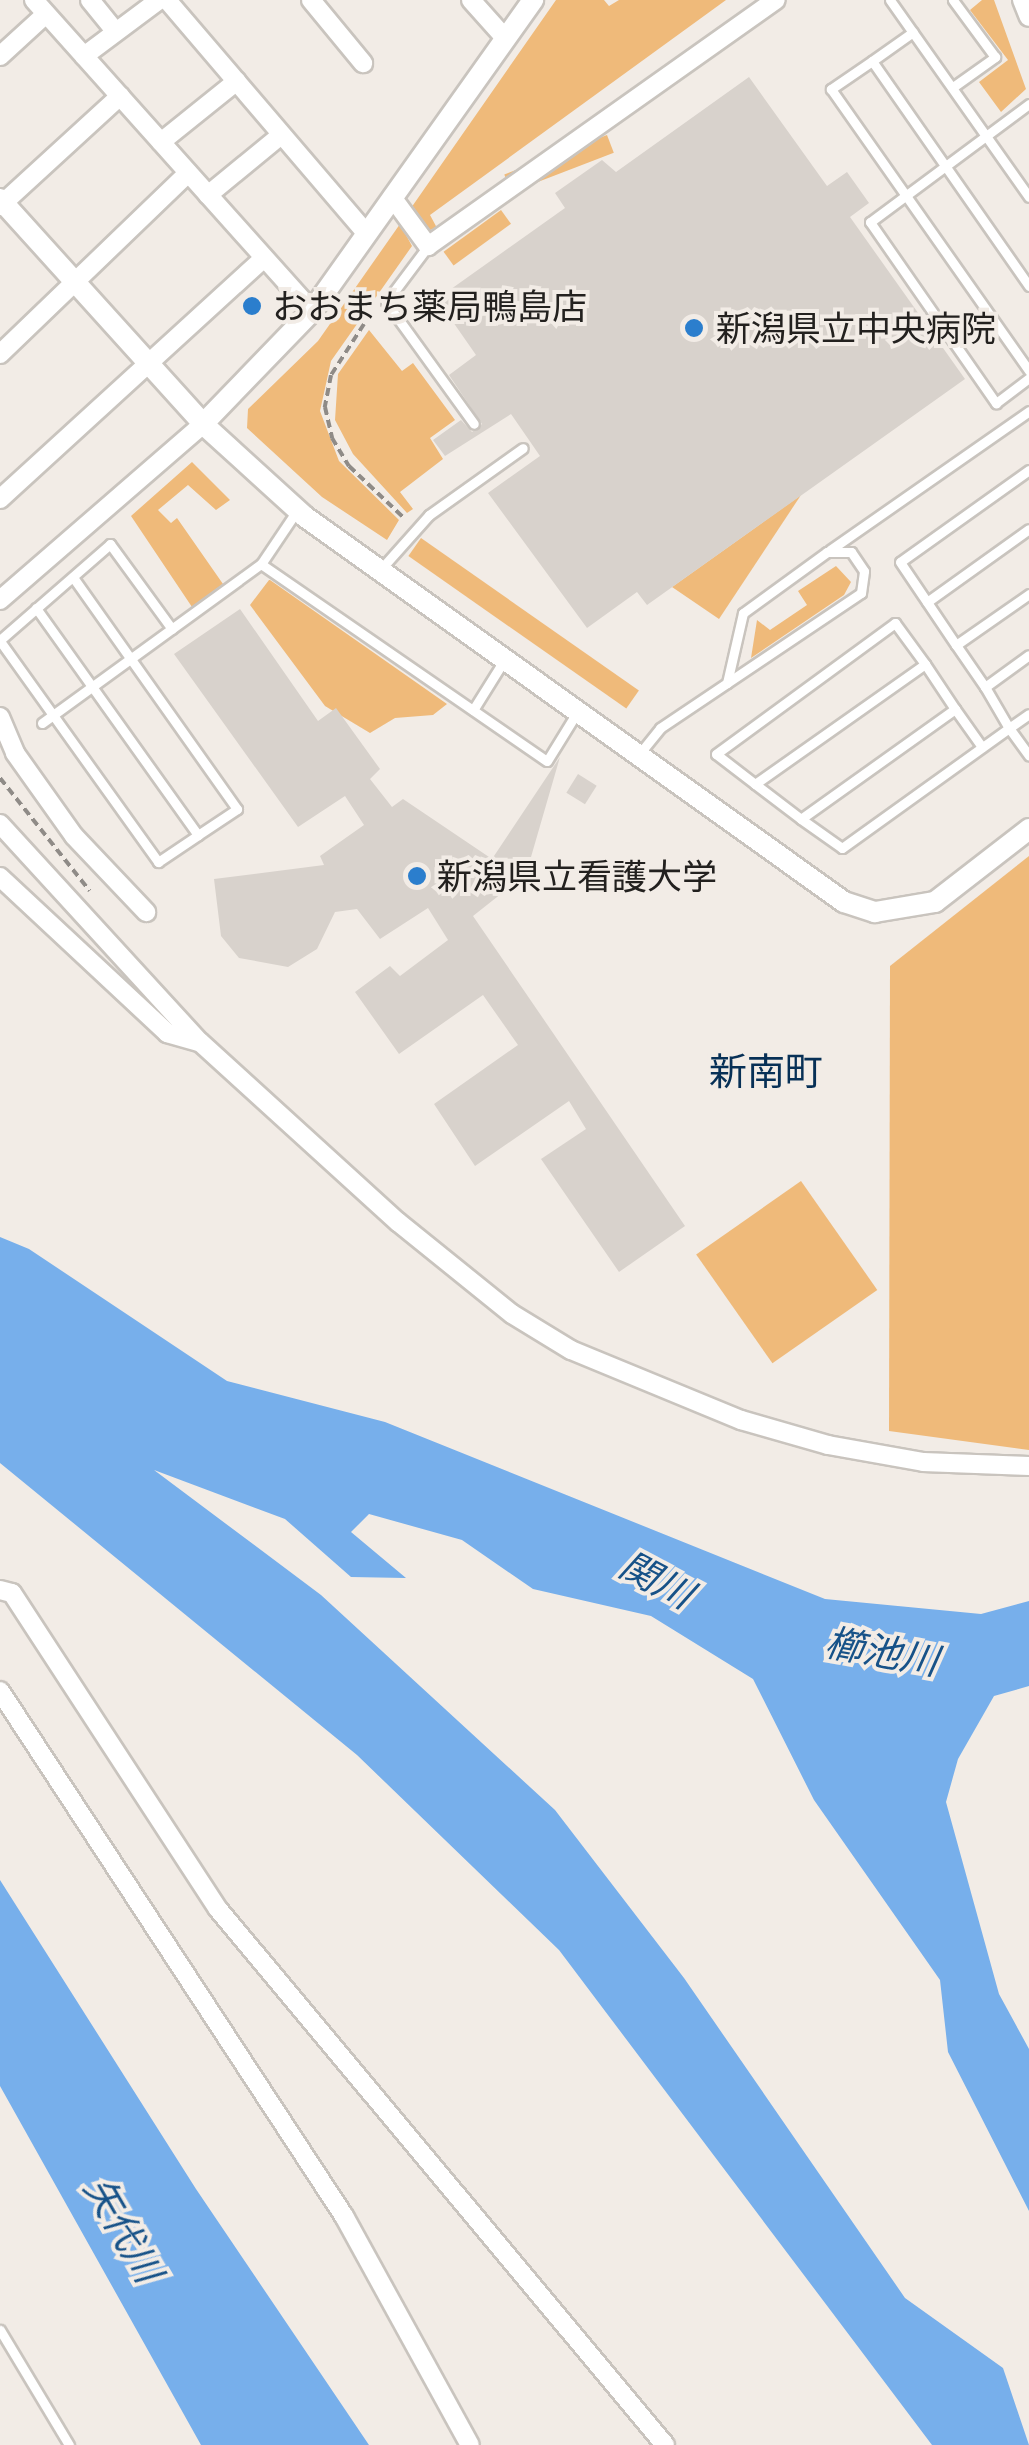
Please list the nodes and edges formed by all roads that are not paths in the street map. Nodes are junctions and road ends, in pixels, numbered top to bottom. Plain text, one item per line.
1 (90, 0) edge
2 (159, 0) edge
3 (167, 0) edge
4 (311, 0) edge
5 (471, 0) edge
6 (532, 0) edge
7 (776, 0) edge
8 (890, 0) edge
9 (953, 0) edge
10 (1022, 0) edge
11 (40, 7) edge
12 (1029, 17) edge
13 (116, 32) junction
14 (913, 32) junction
15 (506, 38) junction
16 (0, 56) edge
17 (84, 56) junction
18 (872, 60) junction
19 (364, 63) dead end
20 (236, 81) junction
21 (952, 87) junction
22 (120, 96) junction
23 (1029, 104) edge
24 (986, 135) junction
25 (280, 136) junction
26 (161, 142) junction
27 (946, 165) junction
28 (188, 172) junction
29 (208, 195) junction
30 (905, 195) junction
31 (1029, 197) edge
32 (392, 198) junction
33 (1, 202) edge
34 (366, 233) junction
35 (428, 246) junction
36 (264, 258) junction
37 (78, 284) junction
38 (1029, 286) edge
39 (312, 311) junction
40 (0, 354) edge
41 (151, 364) junction
42 (1029, 375) edge
43 (1029, 412) edge
44 (203, 424) junction
45 (474, 424) dead end
46 (522, 448) dead end
47 (1029, 470) edge
48 (0, 499) edge
49 (298, 510) junction
50 (1029, 529) edge
51 (828, 552) junction
52 (261, 564) junction
53 (380, 570) junction
54 (73, 577) junction
55 (1029, 594) edge
56 (0, 600) edge
57 (927, 602) junction
58 (36, 608) junction
59 (172, 629) junction
60 (0, 641) edge
61 (956, 645) junction
62 (1029, 655) edge
63 (131, 659) junction
64 (504, 659) junction
65 (925, 664) junction
66 (727, 683) junction
67 (985, 686) junction
68 (91, 688) junction
69 (954, 709) junction
70 (473, 710) junction
71 (578, 712) junction
72 (1029, 714) edge
73 (53, 716) junction
74 (0, 717) edge
75 (42, 724) dead end
76 (1009, 728) junction
77 (982, 747) junction
78 (639, 756) junction
79 (1029, 756) edge
80 (755, 784) junction
81 (801, 818) junction
82 (0, 824) edge
83 (1029, 828) edge
84 (198, 835) junction
85 (0, 876) edge
86 (146, 912) dead end
87 (200, 1042) junction
88 (1029, 1466) edge
89 (0, 1590) edge
90 (0, 1690) edge
91 (0, 2330) edge
92 (69, 2445) edge
93 (470, 2445) edge
94 (664, 2445) edge

1 - 13 street
2 - 13 street
3 - 20 street
4 - 19 street
5 - 15 street
6 - 15 street
7 - 35 street
8 - 14 lane
9 - 21 lane
10 - 12 street
11 - 16 street
11 - 17 street
13 - 17 street
14 - 18 lane
14 - 21 lane
15 - 32 street
17 - 22 street
18 - 27 lane
18 - 30 lane
20 - 25 street
20 - 26 street
21 - 24 lane
22 - 26 street
22 - 33 street
23 - 24 lane
24 - 27 lane
24 - 31 lane
25 - 29 street
25 - 34 street
26 - 28 street
27 - 30 lane
27 - 38 lane
28 - 29 street
28 - 37 street
29 - 36 street
30 - 42 lane
30 - 42 lane
32 - 34 street
32 - 35 street
33 - 37 street
34 - 39 street
35 - 45 lane
36 - 39 street
36 - 41 street
37 - 40 street
37 - 41 street
39 - 44 street
41 - 44 street
41 - 48 street
43 - 51 lane
44 - 49 street
44 - 56 street
46 - 53 lane
47 - 57 lane
49 - 52 lane
49 - 53 street
50 - 57 lane
51 - 66 lane
51 - 66 lane
52 - 59 lane
52 - 70 lane
53 - 64 street
54 - 58 lane
54 - 59 lane
54 - 63 lane
55 - 61 lane
57 - 61 lane
58 - 60 lane
58 - 68 lane
59 - 63 lane
60 - 73 lane
61 - 67 lane
62 - 67 lane
63 - 68 lane
63 - 84 lane
64 - 70 lane
64 - 71 street
65 - 69 lane
65 - 80 lane
65 - 80 lane
66 - 78 lane
67 - 76 lane
68 - 73 lane
68 - 84 lane
69 - 77 lane
69 - 81 lane
70 - 71 lane
71 - 78 street
72 - 76 lane
73 - 75 lane
73 - 84 lane
74 - 86 street
76 - 77 lane
76 - 79 lane
77 - 81 lane
78 - 83 street
80 - 81 lane
82 - 87 street
85 - 87 street
87 - 88 street
89 - 94 street
90 - 93 street
91 - 92 lane

